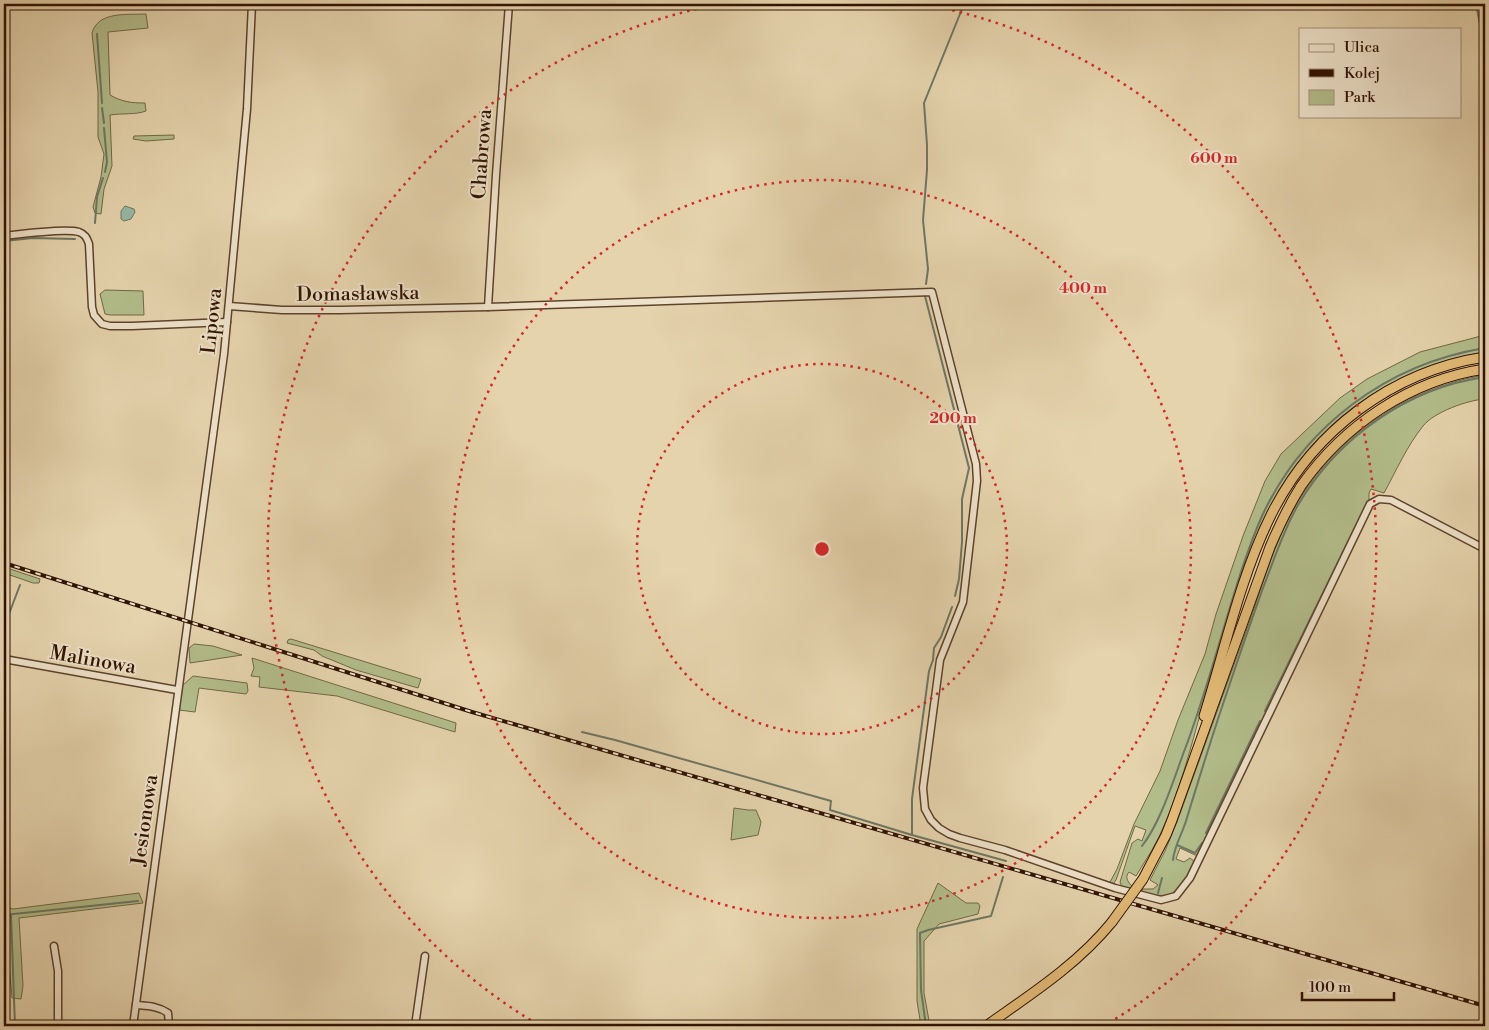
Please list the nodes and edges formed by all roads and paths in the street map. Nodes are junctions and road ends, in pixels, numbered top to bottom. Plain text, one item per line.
1 (252, 4) edge
2 (509, 4) edge
3 (4, 236) edge
4 (229, 306) junction
5 (488, 307) junction
6 (227, 322) junction
7 (1485, 357) edge
8 (1485, 369) edge
9 (1485, 549) edge
10 (184, 640) joint
11 (4, 659) edge
12 (178, 690) junction
13 (1191, 765) junction
14 (54, 946) dead end
15 (426, 956) dead end
16 (136, 1005) junction
17 (58, 1026) edge
18 (133, 1026) edge
19 (169, 1026) edge
20 (415, 1026) edge
21 (986, 1026) edge

1 - 4 street, Lipowa
2 - 5 street, Chabrowa
3 - 6 street
4 - 5 street, Domasławska
4 - 6 street, Lipowa
5 - 9 street, Domasławska
6 - 10 street, Lipowa
7 - 13 highway
8 - 13 highway
10 - 12 street, Jesionowa
11 - 12 street, Malinowa
12 - 16 street, Jesionowa
13 - 21 highway, bridge
14 - 17 street
15 - 20 street
16 - 18 street, Jesionowa
16 - 19 street

